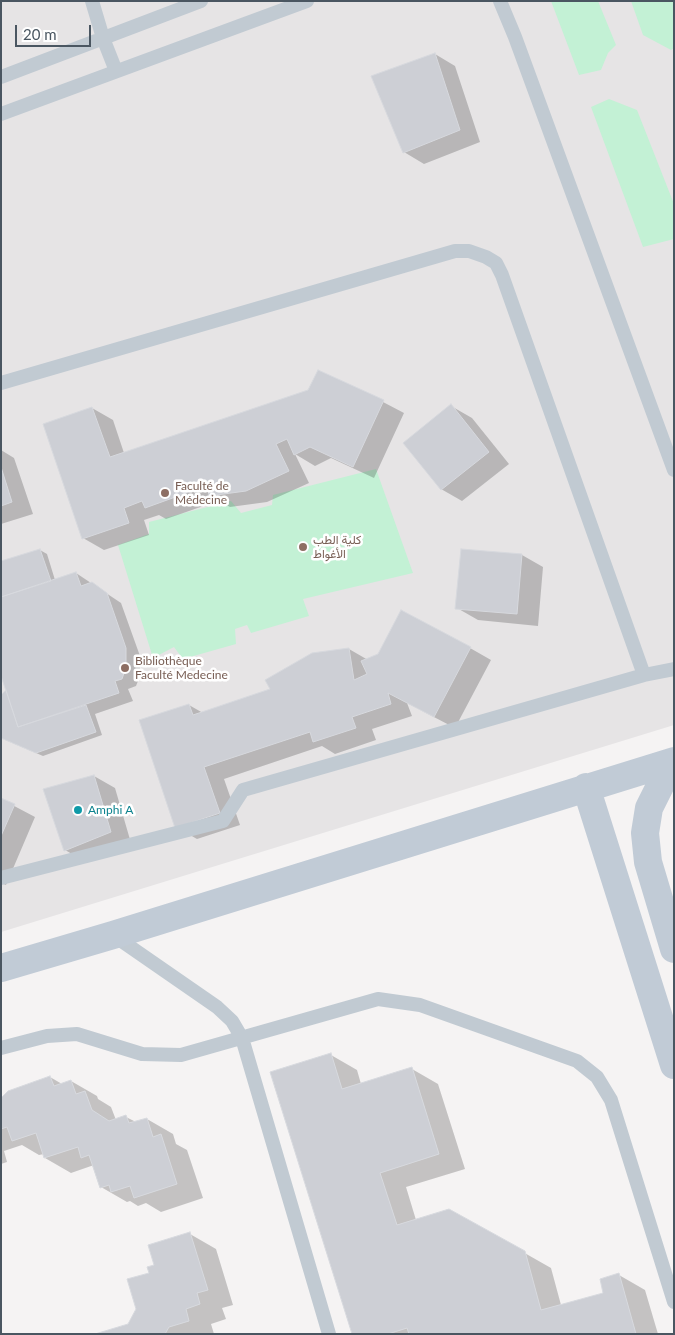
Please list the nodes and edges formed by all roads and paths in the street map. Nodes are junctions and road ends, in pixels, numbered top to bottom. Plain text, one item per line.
1 (92, 1) edge
2 (201, 1) edge
3 (307, 1) edge
4 (500, 1) edge
5 (103, 38) junction
6 (116, 71) junction
7 (1, 77) edge
8 (1, 114) edge
9 (1, 383) edge
10 (674, 470) edge
11 (674, 669) edge
12 (644, 675) junction
13 (673, 761) edge
14 (586, 787) junction
15 (1, 878) edge
16 (113, 935) junction
17 (674, 949) edge
18 (1, 968) edge
19 (242, 1038) junction
20 (1, 1048) edge
21 (674, 1065) edge
22 (674, 1302) edge
23 (328, 1334) edge

1 - 5 lane
2 - 5 lane
3 - 6 lane
4 - 10 lane
5 - 6 lane
5 - 7 lane
6 - 8 lane
9 - 12 lane
11 - 12 lane
12 - 15 lane
13 - 14 street
13 - 17 street
14 - 16 street
14 - 21 street
16 - 18 street
16 - 19 lane
19 - 20 lane
19 - 22 lane
19 - 23 lane

